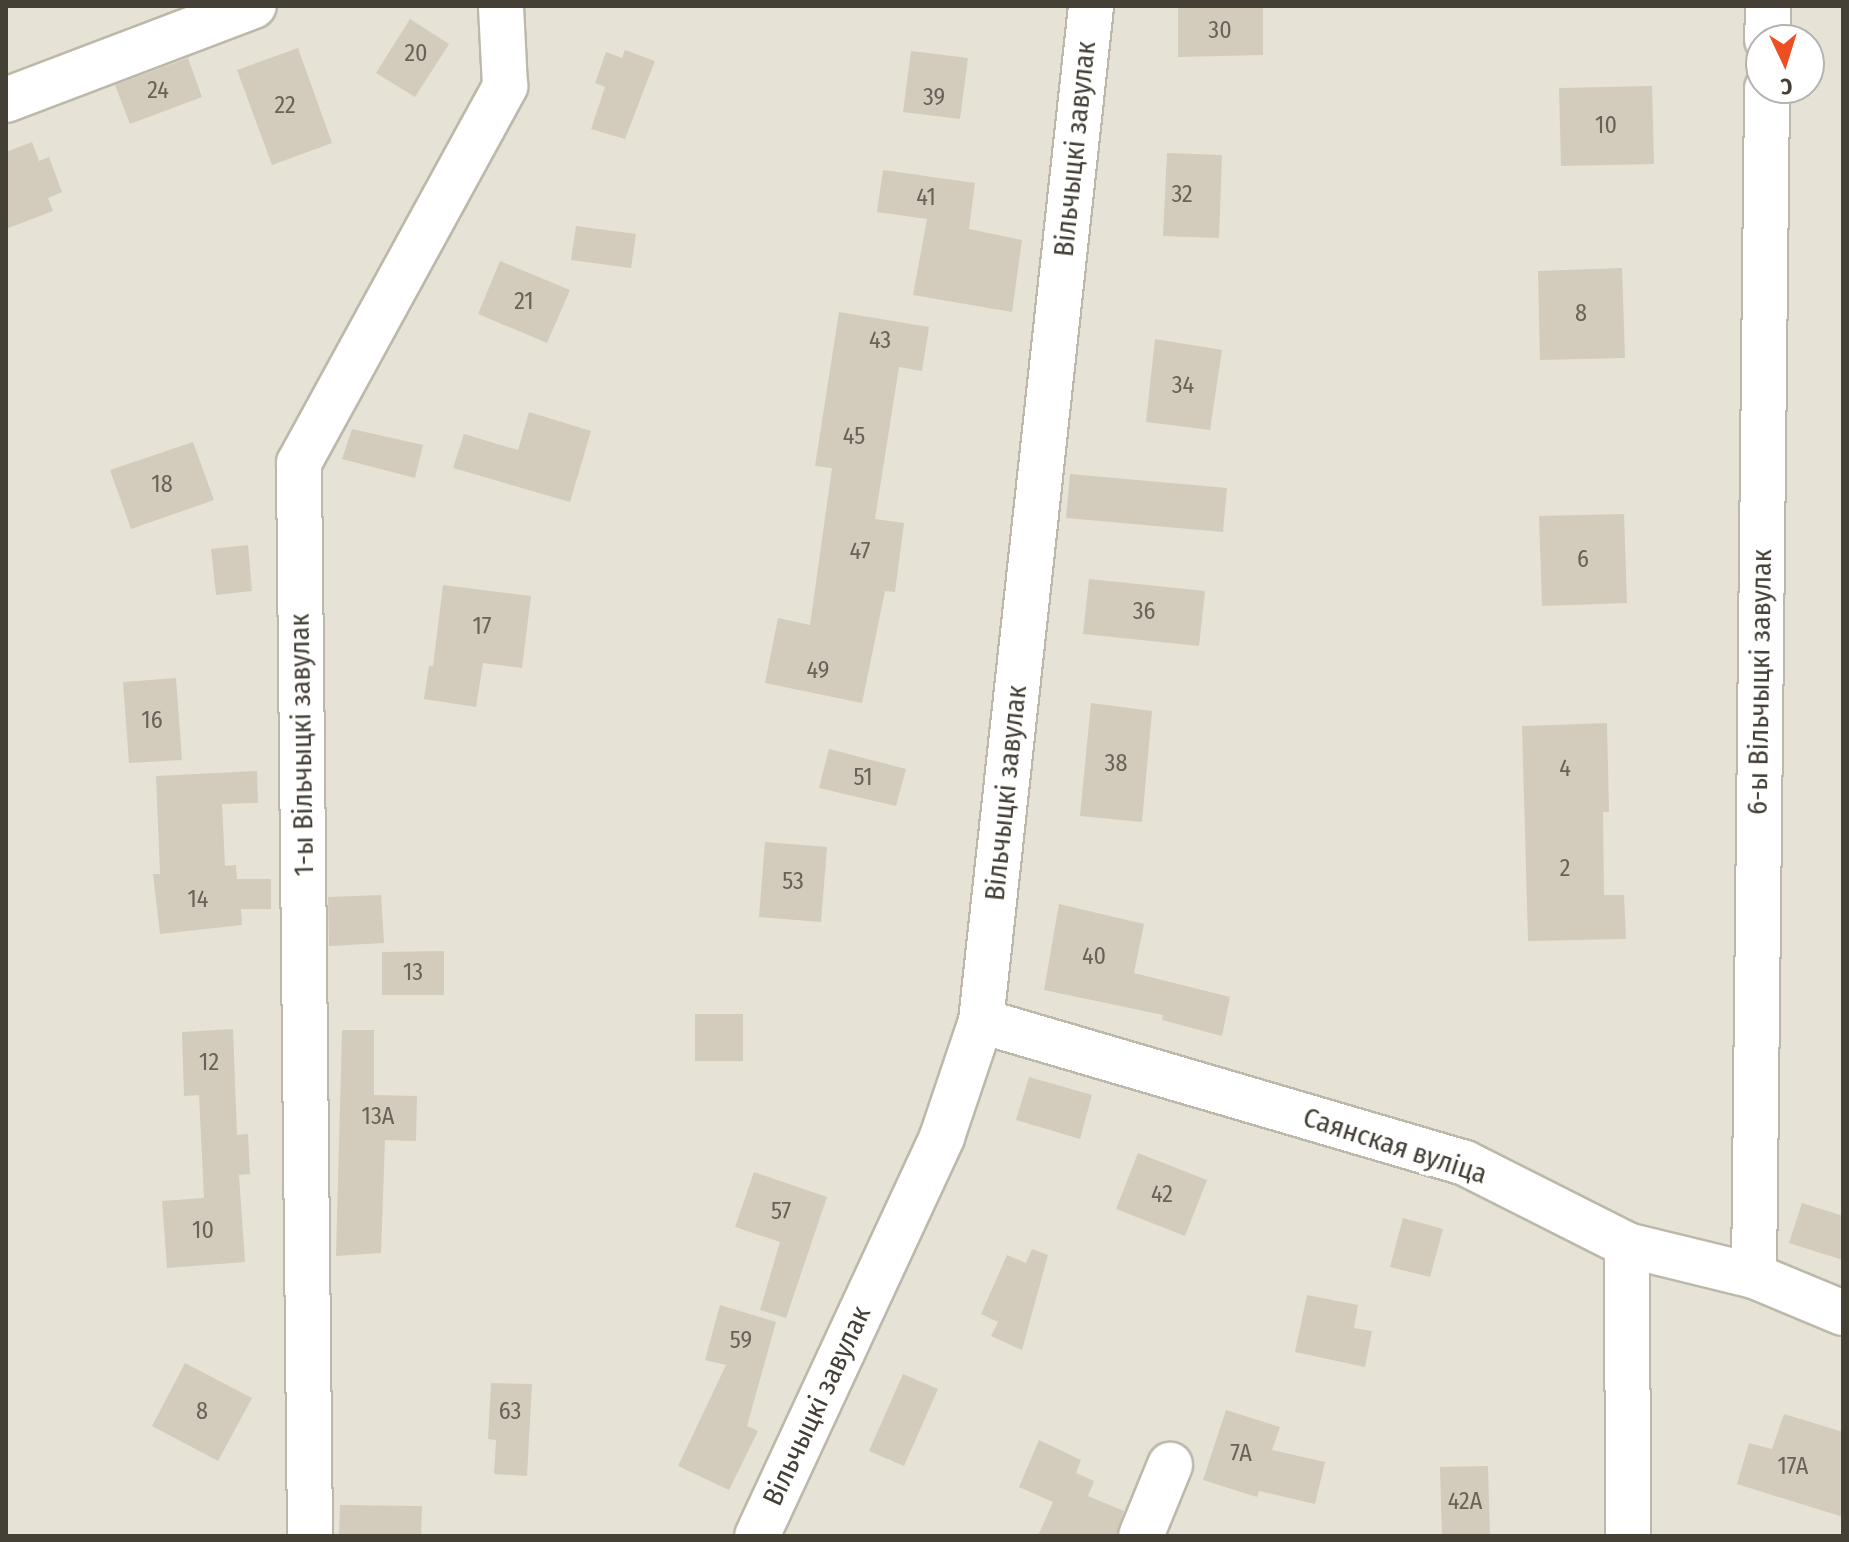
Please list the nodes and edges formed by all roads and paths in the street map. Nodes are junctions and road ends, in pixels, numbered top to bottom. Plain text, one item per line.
1 (254, 6) edge
2 (501, 6) edge
3 (1091, 6) edge
4 (6, 100) edge
5 (1767, 104) edge
6 (981, 1021) junction
7 (1627, 1245) junction
8 (1754, 1276) junction
9 (1843, 1313) edge
10 (1170, 1465) dead end
11 (310, 1536) edge
12 (757, 1536) edge
13 (1141, 1536) edge
14 (1628, 1536) edge

1 - 4 street
2 - 11 street, 1-ы Вільчыцкі завулак
3 - 6 street, Вільчыцкі завулак
5 - 8 street, 6-ы Вільчыцкі завулак
6 - 7 street, Саянская вуліца
6 - 12 street, Вільчыцкі завулак
7 - 8 street, Саянская вуліца
7 - 14 street
8 - 9 street, Саянская вуліца
10 - 13 street

